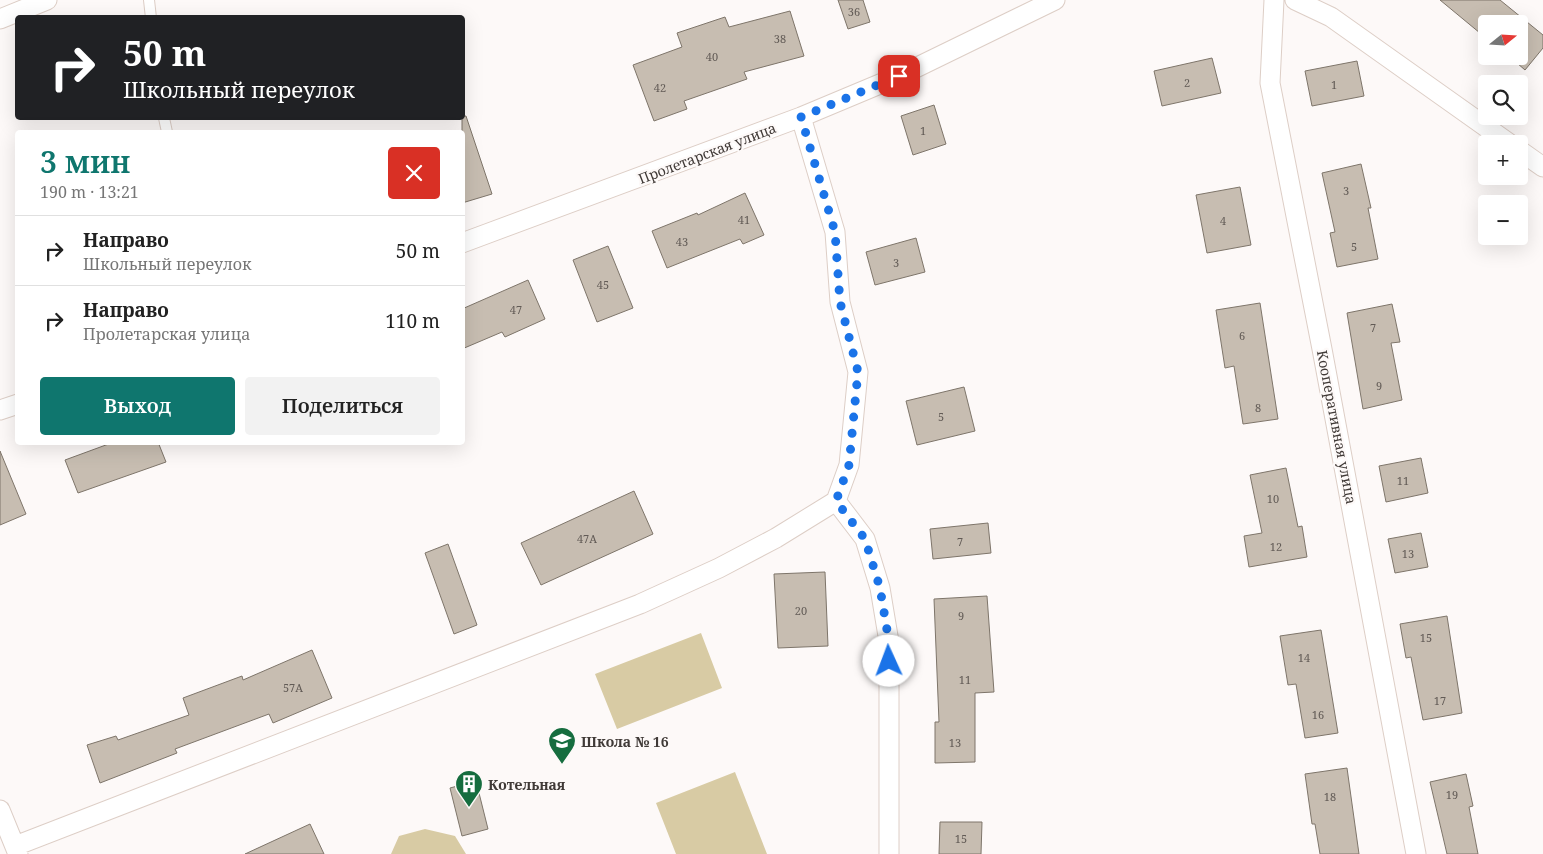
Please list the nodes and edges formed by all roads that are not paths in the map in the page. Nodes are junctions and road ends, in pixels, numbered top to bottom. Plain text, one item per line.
1 (47, 0) edge
2 (149, 0) edge
3 (1055, 0) edge
4 (1274, 0) edge
5 (1295, 0) edge
6 (151, 15) edge
7 (0, 19) edge
8 (801, 117) junction
9 (1497, 135) edge
10 (1528, 156) edge
11 (1543, 167) edge
12 (465, 242) edge
13 (15, 405) edge
14 (0, 410) edge
15 (836, 501) junction
16 (0, 810) edge
17 (16, 850) edge
18 (889, 854) edge
19 (1416, 854) edge

1 - 7 street
2 - 6 lane
3 - 8 street, Пролетарская улица
4 - 19 street, Кооперативная улица
5 - 9 street
8 - 12 street, Пролетарская улица
8 - 15 street
10 - 11 street
13 - 14 street
15 - 17 street
15 - 18 street
16 - 17 street

